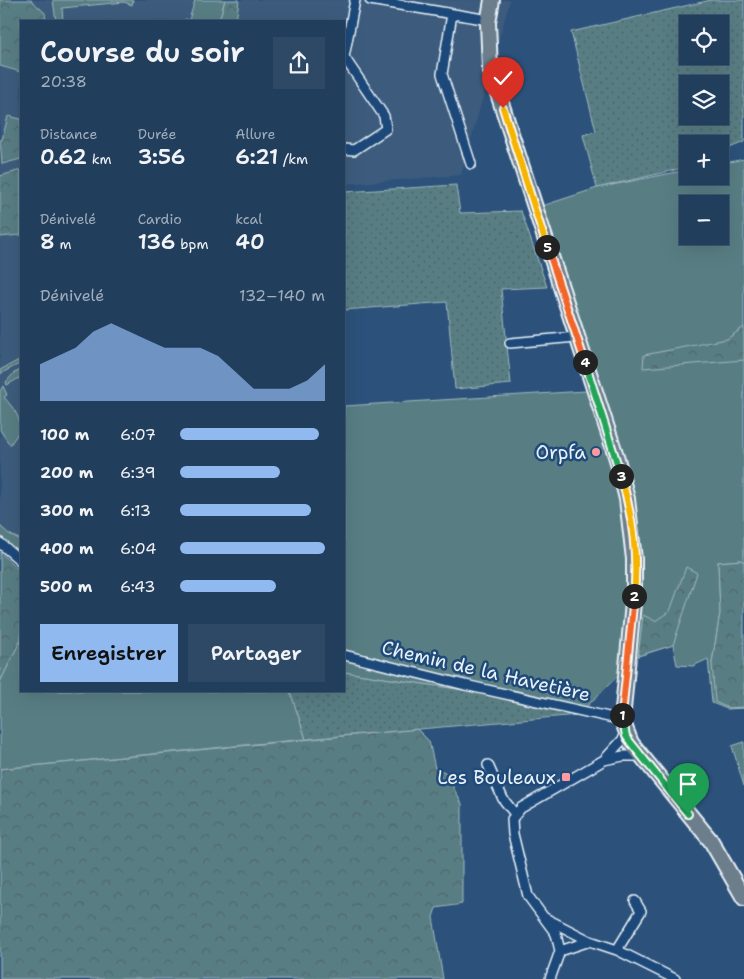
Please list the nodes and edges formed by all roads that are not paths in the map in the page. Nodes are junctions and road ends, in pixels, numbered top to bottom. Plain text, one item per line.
1 (355, 0) edge
2 (492, 0) edge
3 (375, 1) edge
4 (452, 14) junction
5 (489, 20) junction
6 (345, 51) edge
7 (345, 58) edge
8 (345, 149) edge
9 (471, 164) dead end
10 (576, 337) junction
11 (510, 343) dead end
12 (0, 543) edge
13 (20, 560) edge
14 (345, 655) edge
15 (622, 720) junction
16 (626, 736) junction
17 (642, 756) junction
18 (604, 760) junction
19 (488, 765) dead end
20 (516, 814) junction
21 (744, 898) edge
22 (635, 901) dead end
23 (543, 917) junction
24 (590, 941) junction
25 (617, 950) junction
26 (560, 951) junction
27 (550, 979) edge
28 (675, 979) edge

1 - 6 street
2 - 5 main road
3 - 4 street
4 - 5 street
4 - 9 street
5 - 10 main road
7 - 8 street
10 - 11 street
10 - 15 main road
12 - 13 street
14 - 15 street, Chemin de la Havetière
15 - 16 main road
16 - 17 main road
16 - 18 street
17 - 18 street
17 - 21 main road
18 - 20 street
19 - 20 street
20 - 23 street
22 - 25 street
23 - 24 street
23 - 26 street
24 - 25 street
24 - 26 street
25 - 28 street
26 - 27 street

